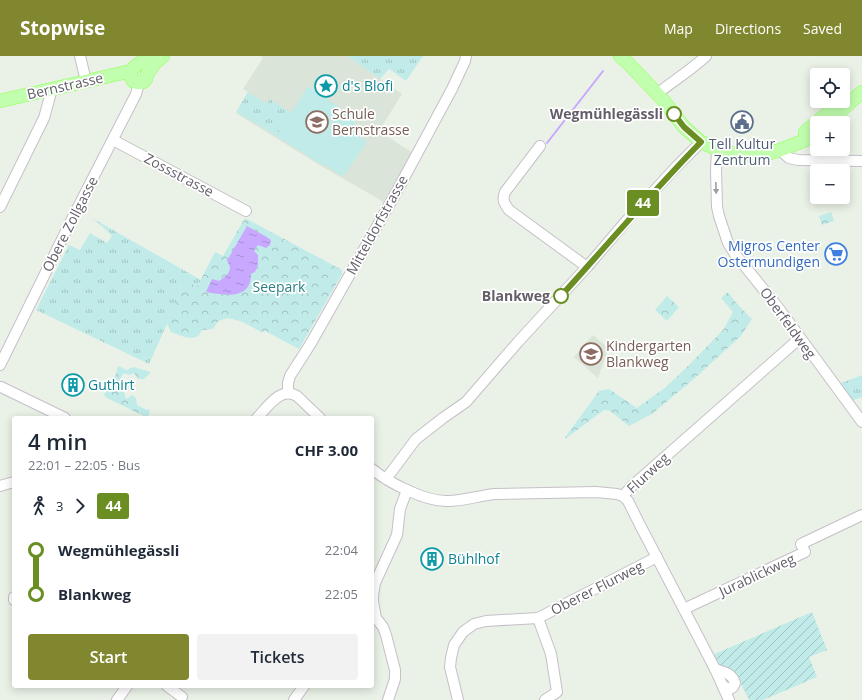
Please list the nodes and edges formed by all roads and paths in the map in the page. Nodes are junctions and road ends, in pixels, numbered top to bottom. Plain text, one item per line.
1 (80, 56) edge
2 (149, 56) edge
3 (163, 56) edge
4 (466, 56) edge
5 (620, 56) edge
6 (706, 56) edge
7 (134, 68) junction
8 (143, 79) junction
9 (86, 81) junction
10 (862, 83) edge
11 (52, 89) junction
12 (862, 92) edge
13 (850, 93) edge
14 (657, 94) junction
15 (0, 101) edge
16 (833, 108) edge
17 (835, 116) edge
18 (810, 137) edge
19 (113, 140) junction
20 (701, 142) junction
21 (793, 144) junction
22 (540, 146) dead end
23 (717, 149) junction
24 (780, 150) junction
25 (862, 161) edge
26 (0, 207) edge
27 (246, 211) dead end
28 (587, 268) junction
29 (800, 338) junction
30 (0, 365) edge
31 (0, 384) edge
32 (288, 393) junction
33 (858, 409) edge
34 (61, 416) edge
35 (259, 416) edge
36 (318, 416) edge
37 (862, 422) edge
38 (374, 470) edge
39 (386, 479) junction
40 (12, 483) edge
41 (0, 486) edge
42 (408, 490) junction
43 (623, 496) junction
44 (862, 515) edge
45 (657, 557) junction
46 (374, 588) edge
47 (684, 609) junction
48 (538, 618) junction
49 (374, 620) edge
50 (126, 688) edge
51 (303, 688) edge
52 (117, 700) edge
53 (294, 700) edge
54 (388, 700) edge
55 (458, 700) edge
56 (545, 700) edge
57 (729, 700) edge

1 - 9 street
2 - 7 main road, Bernstrasse
3 - 8 main road
4 - 32 street, Mitteldorfstrasse
5 - 14 main road
6 - 14 street
7 - 8 main road
7 - 9 main road, Bernstrasse
8 - 19 street, Obere Zollgasse
9 - 11 main road, Bernstrasse
10 - 13 main road
11 - 15 main road, Bernstrasse
11 - 26 street
12 - 17 main road
14 - 20 main road
16 - 21 main road
18 - 21 main road
19 - 27 street, Zossstrasse
19 - 30 street, Obere Zollgasse
20 - 23 main road
20 - 28 street
21 - 24 main road
22 - 28 street
23 - 24 main road
23 -> 29 street, Oberfeldweg
24 - 25 street
28 - 39 street
29 - 33 street, Oberfeldweg
29 - 43 street, Flurweg
31 - 34 street
32 - 35 street
32 - 36 street
33 - 37 street, Oberfeldweg
38 - 39 street, Flurweg
39 - 42 street, Flurweg
40 - 41 street
42 - 43 street, Flurweg
42 - 46 street
43 - 45 street, Oberer Flurweg
44 - 47 street, Jurablickweg
45 - 47 street, Oberer Flurweg
45 - 48 street, Oberer Flurweg
47 - 57 street, Oberer Flurweg
48 - 55 street, Oberer Flurweg
48 - 56 street, Oberer Flurweg
49 - 54 street
50 - 52 street
51 - 53 street

